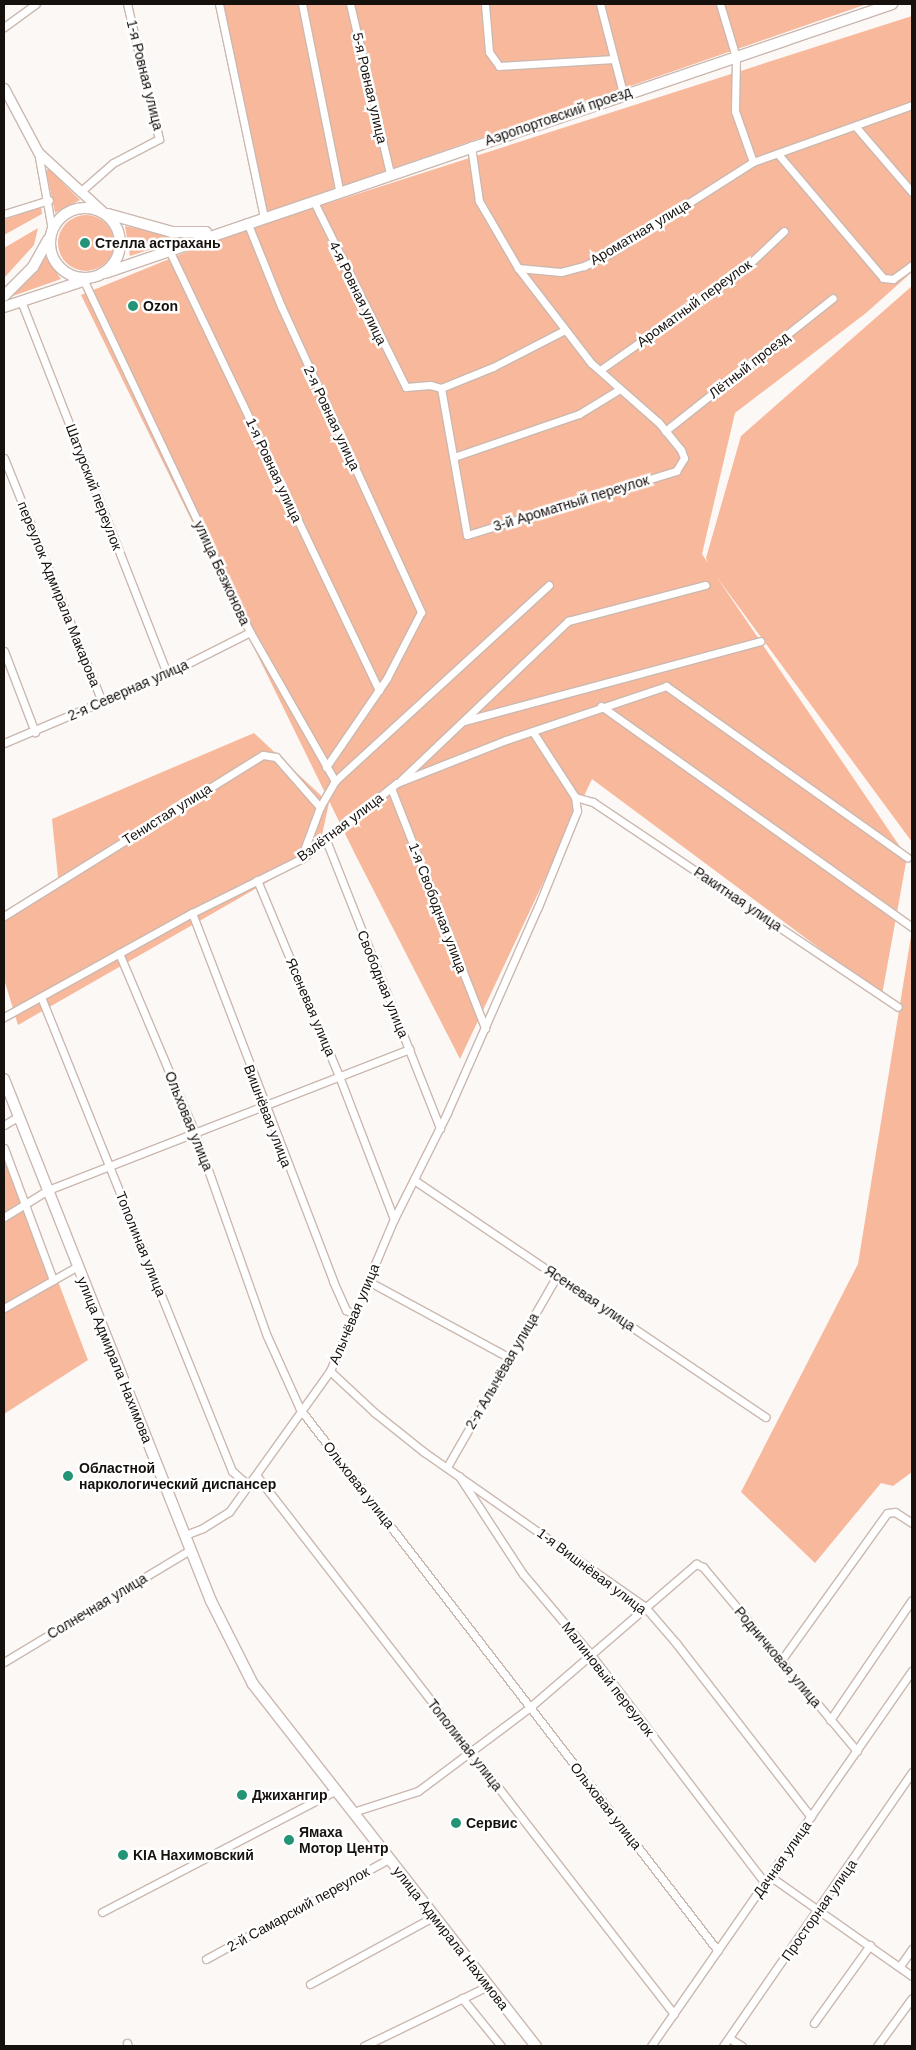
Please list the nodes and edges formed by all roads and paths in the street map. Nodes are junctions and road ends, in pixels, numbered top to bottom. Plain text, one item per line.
1 (36, 4) edge
2 (127, 4) edge
3 (219, 4) edge
4 (302, 4) edge
5 (350, 4) edge
6 (486, 4) edge
7 (600, 4) edge
8 (720, 4) edge
9 (892, 4) edge
10 (4, 27) edge
11 (736, 57) junction
12 (614, 59) junction
13 (4, 88) edge
14 (622, 94) junction
15 (912, 105) edge
16 (856, 127) junction
17 (471, 146) junction
18 (38, 152) junction
19 (778, 154) junction
20 (753, 162) junction
21 (390, 173) junction
22 (339, 190) junction
23 (80, 192) junction
24 (912, 192) edge
25 (49, 200) junction
26 (313, 200) junction
27 (105, 213) junction
28 (4, 214) edge
29 (264, 217) junction
30 (247, 222) junction
31 (224, 230) junction
32 (784, 231) dead end
33 (52, 232) junction
34 (169, 250) junction
35 (912, 265) edge
36 (518, 268) junction
37 (105, 273) junction
38 (88, 279) junction
39 (4, 296) edge
40 (833, 298) dead end
41 (21, 300) junction
42 (4, 307) edge
43 (565, 330) junction
44 (600, 370) junction
45 (441, 388) junction
46 (620, 389) junction
47 (665, 432) junction
48 (454, 457) junction
49 (4, 458) edge
50 (549, 585) dead end
51 (705, 585) dead end
52 (250, 632) junction
53 (760, 641) dead end
54 (4, 651) edge
55 (167, 674) junction
56 (379, 690) junction
57 (102, 702) junction
58 (602, 706) junction
59 (462, 722) junction
60 (35, 732) junction
61 (533, 732) junction
62 (4, 744) edge
63 (326, 767) junction
64 (335, 781) junction
65 (394, 786) junction
66 (574, 797) junction
67 (320, 807) junction
68 (326, 840) junction
69 (907, 857) dead end
70 (301, 859) junction
71 (258, 880) junction
72 (192, 913) junction
73 (4, 916) edge
74 (912, 927) edge
75 (119, 952) junction
76 (41, 997) junction
77 (898, 1006) dead end
78 (4, 1017) edge
79 (485, 1028) junction
80 (409, 1049) junction
81 (339, 1076) junction
82 (4, 1079) edge
83 (264, 1107) junction
84 (18, 1116) junction
85 (4, 1125) edge
86 (440, 1128) junction
87 (195, 1133) junction
88 (4, 1148) edge
89 (109, 1166) junction
90 (414, 1180) junction
91 (48, 1190) junction
92 (23, 1205) junction
93 (4, 1217) edge
94 (394, 1219) junction
95 (78, 1266) junction
96 (557, 1276) junction
97 (53, 1280) junction
98 (368, 1281) junction
99 (4, 1308) edge
100 (354, 1314) junction
101 (508, 1357) junction
102 (330, 1370) junction
103 (300, 1410) junction
104 (766, 1416) dead end
105 (447, 1467) junction
106 (457, 1472) junction
107 (256, 1475) junction
108 (248, 1485) junction
109 (912, 1523) edge
110 (184, 1535) junction
111 (190, 1550) junction
112 (912, 1600) edge
113 (644, 1607) junction
114 (592, 1656) junction
115 (4, 1662) edge
116 (780, 1662) junction
117 (912, 1671) edge
118 (529, 1708) junction
119 (830, 1720) junction
120 (857, 1751) junction
121 (470, 1752) junction
122 (912, 1772) edge
123 (336, 1790) junction
124 (353, 1812) junction
125 (811, 1817) junction
126 (389, 1859) junction
127 (771, 1877) junction
128 (765, 1883) junction
129 (819, 1911) junction
130 (102, 1912) dead end
131 (433, 1916) junction
132 (870, 1945) junction
133 (912, 1949) edge
134 (718, 1950) junction
135 (206, 1959) dead end
136 (900, 1966) junction
137 (912, 1976) edge
138 (310, 1984) dead end
139 (488, 1986) junction
140 (462, 1998) junction
141 (912, 1998) edge
142 (674, 2014) junction
143 (814, 2023) dead end
144 (729, 2038) junction
145 (364, 2046) edge
146 (501, 2046) edge
147 (536, 2046) edge
148 (651, 2046) edge
149 (723, 2046) edge
150 (742, 2046) edge
151 (877, 2046) edge

1 - 10 street
2 - 23 street, 1-я Ровная улица
3 - 29 street
4 - 22 street
5 - 21 street, 5-я Ровная улица
6 - 12 street
7 - 12 street
8 - 11 street
9 - 11 main road, Аэропортовский проезд
11 - 14 main road, Аэропортовский проезд
11 - 20 street
12 - 14 street
13 - 18 street
14 - 17 main road, Аэропортовский проезд
15 - 16 street, Ароматная улица
16 - 19 street, Ароматная улица
16 - 24 street
17 - 21 main road, Аэропортовский проезд
17 - 36 street
18 - 23 street
18 - 25 street
19 - 20 street, Ароматная улица
19 - 35 street
20 - 36 street, Ароматная улица
21 - 22 main road, Аэропортовский проезд
22 - 26 main road, Аэропортовский проезд
23 - 27 street
25 - 28 street
25 - 33 street
26 - 29 main road, Аэропортовский проезд
26 - 45 street, 4-я Ровная улица
27 - 31 main road
27 - 33 main road
27 - 37 main road
29 - 30 main road, Аэропортовский проезд
30 - 31 main road, Аэропортовский проезд
30 - 56 street, 2-я Ровная улица
31 - 34 main road, Аэропортовский проезд
32 - 44 street, Ароматный переулок
33 - 38 main road
33 - 39 main road
34 - 37 main road, Аэропортовский проезд
34 - 56 street, 1-я Ровная улица
36 - 43 street
37 - 38 main road
38 - 41 main road
38 - 52 street, улица Безжонова
40 - 47 street, Лётный проезд
41 - 42 main road
41 - 55 street, Шатурский переулок
43 - 44 street
43 - 45 street
44 - 46 street
45 - 48 street
46 - 47 street
46 - 48 street
47 - 48 street, 3-й Ароматный переулок
49 - 57 street, переулок Адмирала Макарова
50 - 64 street
51 - 59 street
52 - 55 street, 2-я Северная улица
52 - 63 street, улица Безжонова
53 - 59 street
54 - 60 street
55 - 57 street, 2-я Северная улица
56 - 63 street
57 - 60 street, 2-я Северная улица
58 - 61 street, Взлётная улица
58 - 69 street, Взлётная улица
58 - 74 street
59 - 65 street
60 - 62 street, 2-я Северная улица
61 - 65 street, Взлётная улица
61 - 66 street
63 - 64 street, улица Безжонова
64 - 67 street
65 - 68 street, Взлётная улица
65 - 79 street, 1-я Свободная улица
66 - 77 street, Ракитная улица
66 - 79 street, Алычёвая улица
67 - 70 street
67 - 73 street, Тенистая улица
68 - 70 street, Взлётная улица
68 - 80 street, Свободная улица
70 - 71 street, Взлётная улица
71 - 72 street, Взлётная улица
71 - 81 street, Ясеневая улица
72 - 75 street, Взлётная улица
72 - 83 street, Вишнёвая улица
75 - 76 street, Взлётная улица
75 - 87 street, Ольховая улица
76 - 78 street, Взлётная улица
76 - 89 street, Тополиная улица
79 - 86 street, Алычёвая улица
80 - 81 street
80 - 86 street, Свободная улица
81 - 83 street
81 - 94 street, Ясеневая улица
82 - 84 main road, улица Адмирала Нахимова
83 - 87 street
83 - 100 street, Вишнёвая улица
84 - 85 street
84 - 91 main road, улица Адмирала Нахимова
86 - 90 street, Алычёвая улица
87 - 89 street
87 - 103 street, Ольховая улица
88 - 92 street
89 - 91 street
89 - 108 street, Тополиная улица
90 - 94 street, Алычёвая улица
90 - 96 street, Ясеневая улица
91 - 92 street
91 - 95 main road, улица Адмирала Нахимова
92 - 93 street
92 - 97 street
94 - 98 street, Алычёвая улица
95 - 97 street
95 - 110 main road, улица Адмирала Нахимова
96 - 101 street, 2-я Алычёвая улица
96 - 104 street, Ясеневая улица
97 - 99 street
98 - 100 street, Алычёвая улица
98 - 101 street
100 - 102 street, Алычёвая улица
101 - 105 street, 2-я Алычёвая улица
102 - 103 street, Алычёвая улица
102 - 105 street, 1-я Вишнёвая улица
103 - 107 street, Алычёвая улица
103 - 118 street, Ольховая улица
105 - 106 street, 1-я Вишнёвая улица
106 - 113 street, 1-я Вишнёвая улица
106 - 114 street, Малиновый переулок
107 - 108 street, Алычёвая улица
107 - 121 street, Тополиная улица
108 - 110 street, Алычёвая улица
109 - 116 street
110 - 111 main road, улица Адмирала Нахимова
111 - 115 street, Солнечная улица
111 - 123 main road, улица Адмирала Нахимова
112 - 119 street
113 - 114 street
113 - 116 street, Родничковая улица
113 - 125 street, 1-я Вишнёвая улица
114 - 118 street
114 - 128 street, Малиновый переулок
116 - 119 street, Родничковая улица
117 - 120 street, Дачная улица
118 - 121 street
118 - 134 street, Ольховая улица
119 - 120 street, Родничковая улица
120 - 125 street, Дачная улица
121 - 124 street
121 - 142 street, Тополиная улица
122 - 129 street, Просторная улица
123 - 124 main road, улица Адмирала Нахимова
123 - 130 street
124 - 126 main road, улица Адмирала Нахимова
125 - 127 street, Дачная улица
126 - 131 main road, улица Адмирала Нахимова
126 - 135 street, 2-й Самарский переулок
127 - 128 street, Дачная улица
127 - 129 street
128 - 134 street, Дачная улица
129 - 132 street
129 - 144 street, Просторная улица
131 - 138 street
131 - 139 main road, улица Адмирала Нахимова
132 - 136 street
132 - 143 street
133 - 136 street
134 - 142 street, Дачная улица
136 - 137 street
139 - 140 street
139 - 147 main road, улица Адмирала Нахимова
140 - 145 street
140 - 146 street
141 - 151 street
142 - 148 street, Дачная улица
144 - 149 street, Просторная улица
144 - 150 street

